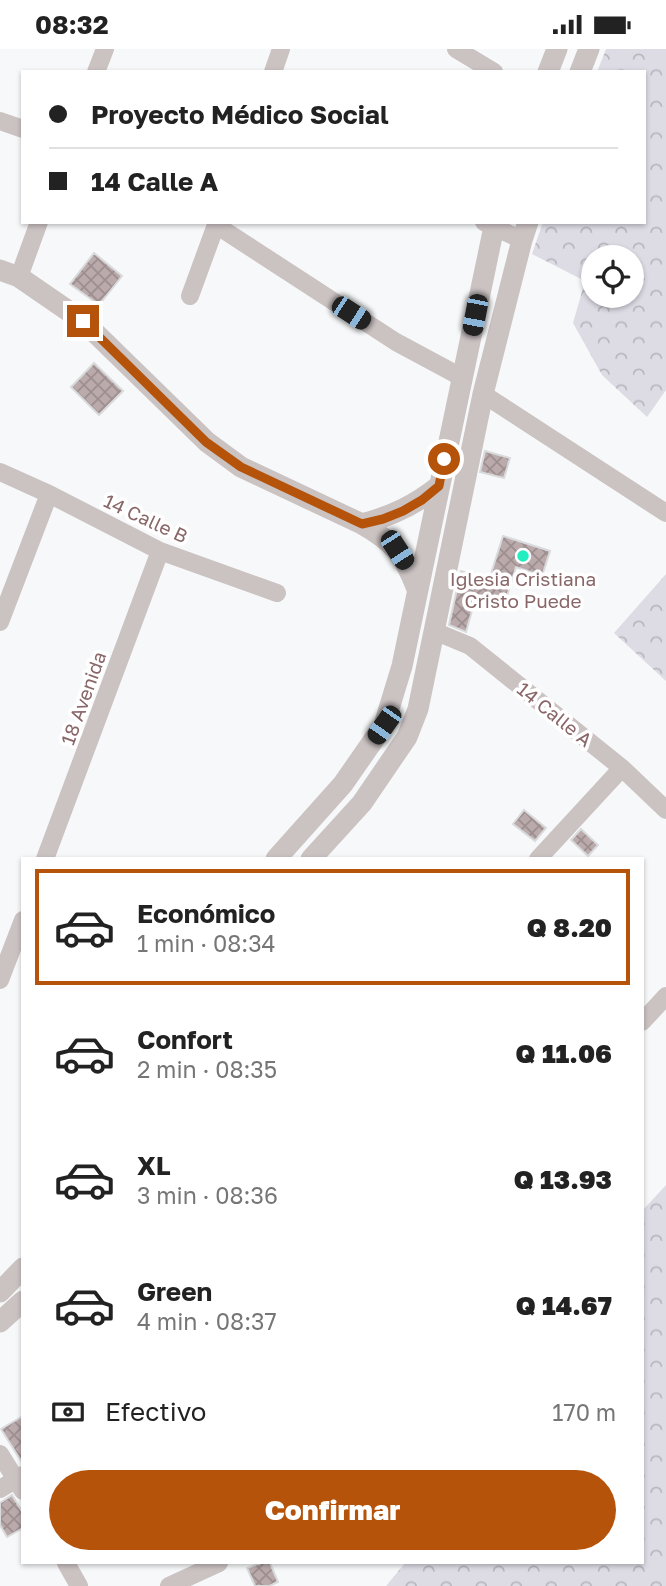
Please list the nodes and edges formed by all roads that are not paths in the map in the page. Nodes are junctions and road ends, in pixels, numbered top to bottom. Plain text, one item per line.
1 (105, 49) edge
2 (281, 49) edge
3 (456, 49) edge
4 (557, 49) edge
5 (589, 49) edge
6 (97, 70) edge
7 (273, 70) edge
8 (492, 70) edge
9 (549, 70) edge
10 (581, 70) edge
11 (0, 121) edge
12 (21, 128) edge
13 (38, 224) edge
14 (216, 224) edge
15 (491, 224) edge
16 (525, 231) edge
17 (10, 273) edge
18 (479, 295) junction
19 (190, 296) dead end
20 (463, 378) junction
21 (483, 394) junction
22 (0, 472) edge
23 (439, 486) junction
24 (49, 494) junction
25 (666, 513) edge
26 (362, 524) junction
27 (160, 551) junction
28 (417, 589) junction
29 (277, 593) dead end
30 (0, 622) edge
31 (434, 631) junction
32 (622, 768) junction
33 (666, 810) edge
34 (46, 857) edge
35 (278, 857) edge
36 (313, 857) edge
37 (540, 857) edge
38 (21, 925) edge
39 (0, 981) edge
40 (666, 996) edge
41 (644, 1019) edge
42 (21, 1270) edge
43 (0, 1292) edge
44 (21, 1303) edge
45 (0, 1322) edge
46 (0, 1454) edge
47 (15, 1484) edge
48 (66, 1564) edge
49 (217, 1564) edge
50 (79, 1586) edge
51 (169, 1586) edge

1 - 6 street
2 - 7 street
3 - 8 street
4 - 9 street
5 - 10 street
11 - 12 street
13 - 17 street
14 - 19 street
14 - 20 street
15 - 16 street
15 - 18 street
16 - 21 street
17 - 26 street
18 - 20 street
18 - 21 street
20 - 23 street
21 - 25 street
21 - 31 street
22 - 24 street, 14 Calle B
23 - 26 street
23 - 28 street
24 - 27 street, 14 Calle B
24 - 30 street
26 - 28 street
27 - 29 street, 14 Calle B
27 - 34 street, 18 Avenida
28 - 35 street
31 - 32 street, 14 Calle A
31 - 36 street
32 - 33 street, 14 Calle A
32 - 37 street
38 - 39 street
40 - 41 street
42 - 43 street
44 - 45 street
46 - 47 street
48 - 50 street
49 - 51 street

